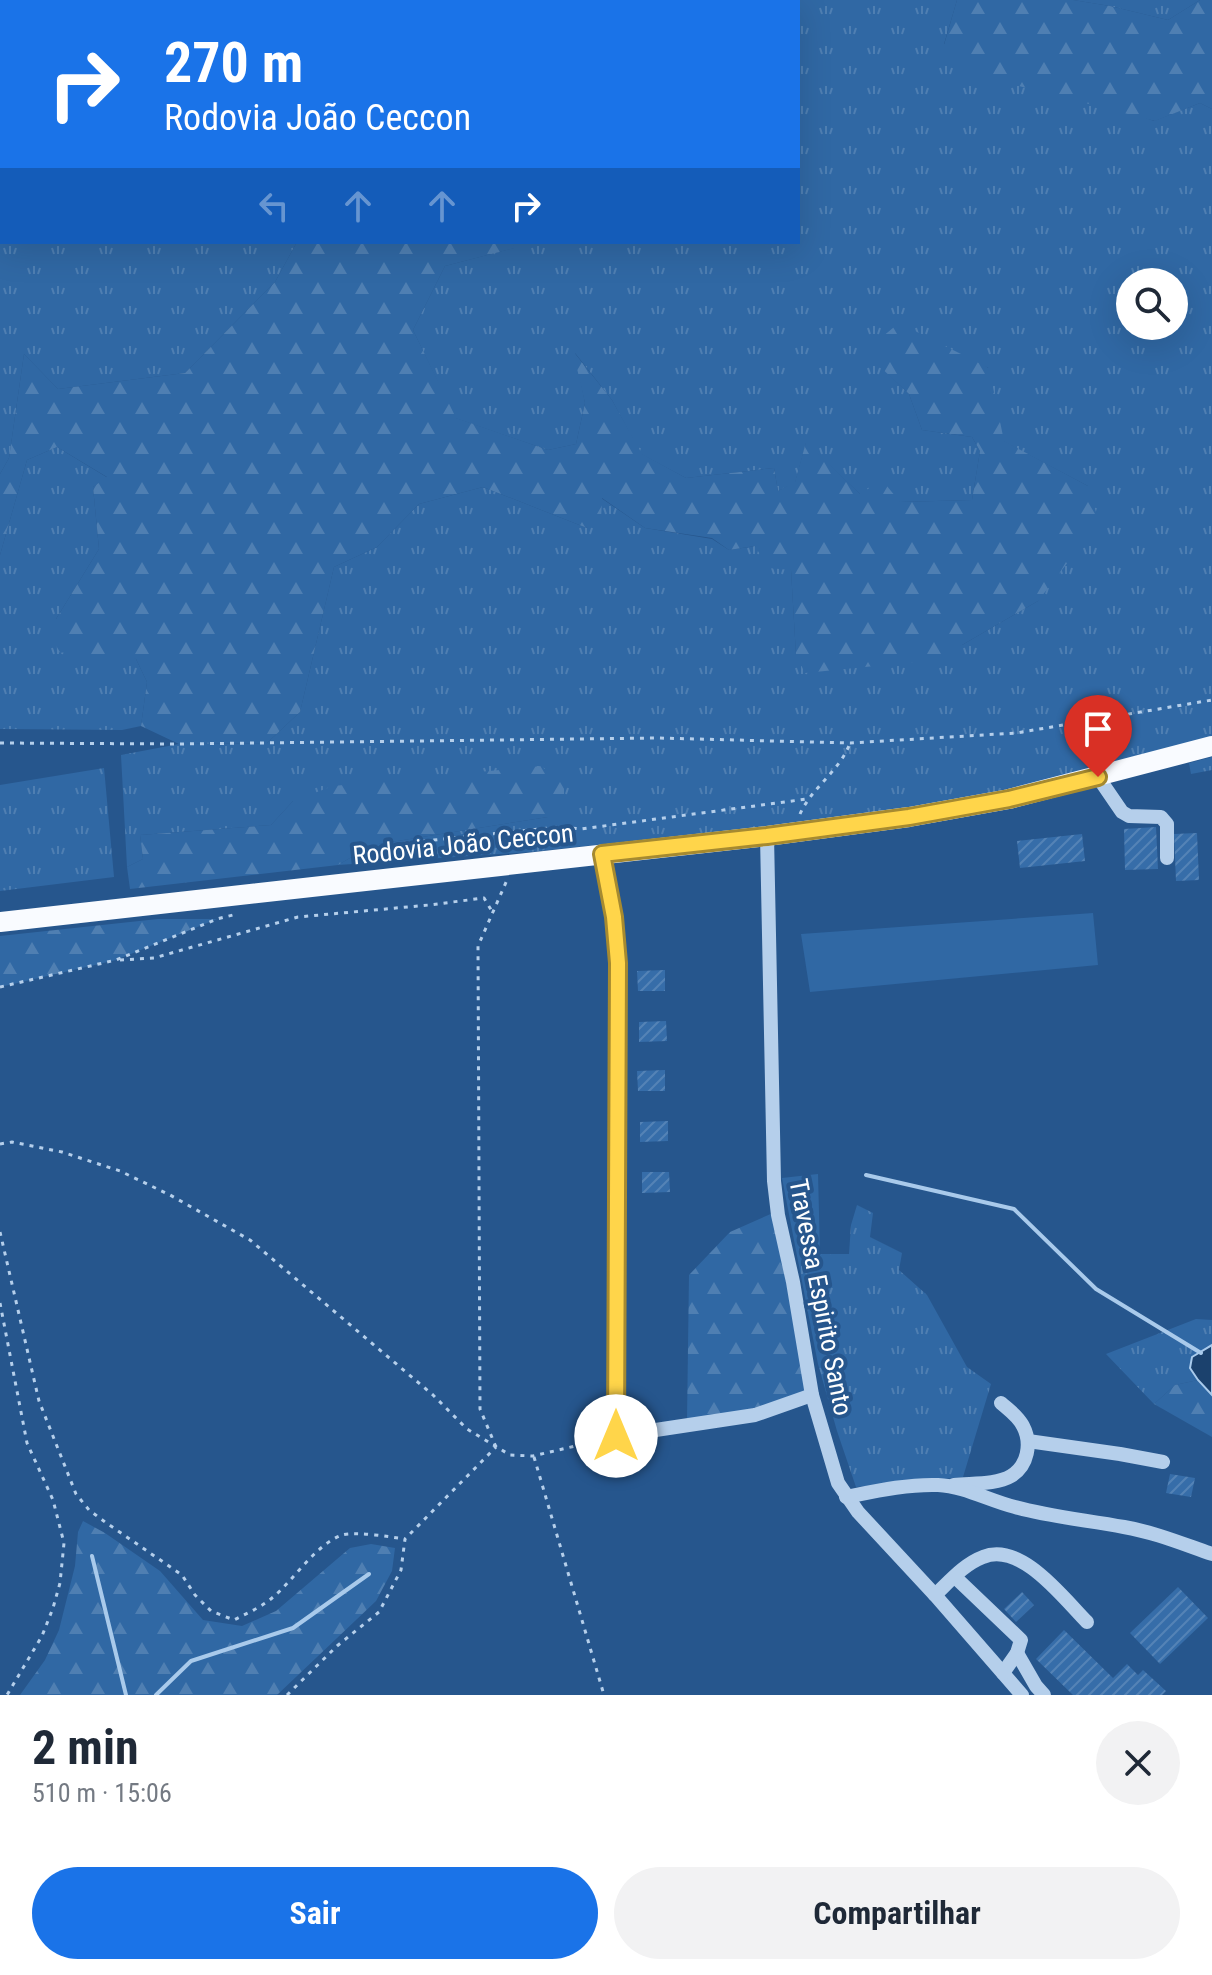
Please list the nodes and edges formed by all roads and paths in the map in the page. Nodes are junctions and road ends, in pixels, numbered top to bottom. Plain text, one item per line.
1 (1212, 700) edge
2 (0, 743) edge
3 (850, 743) junction
4 (1212, 746) edge
5 (1098, 777) junction
6 (807, 799) junction
7 (813, 814) dead end
8 (767, 836) junction
9 (602, 854) junction
10 (1167, 858) dead end
11 (515, 864) junction
12 (344, 884) junction
13 (493, 913) junction
14 (217, 919) dead end
15 (0, 922) edge
16 (116, 960) junction
17 (0, 987) edge
18 (0, 1144) edge
19 (0, 1232) edge
20 (0, 1303) edge
21 (812, 1395) junction
22 (1001, 1403) dead end
23 (616, 1436) junction
24 (1028, 1441) junction
25 (496, 1447) junction
26 (533, 1456) junction
27 (1163, 1462) dead end
28 (942, 1486) junction
29 (846, 1497) junction
30 (405, 1539) junction
31 (1212, 1554) edge
32 (955, 1577) junction
33 (935, 1595) junction
34 (1087, 1622) dead end
35 (1017, 1653) junction
36 (1003, 1673) junction
37 (7, 1695) edge
38 (287, 1695) edge
39 (604, 1695) edge
40 (1022, 1695) edge
41 (1044, 1695) edge

1 - 3 path
2 - 3 path
3 - 6 path
4 - 5 main road, Rodovia João Ceccon
5 - 8 main road, Rodovia João Ceccon
5 - 10 street
6 - 7 path
6 - 12 path
8 - 9 main road, Rodovia João Ceccon
8 - 21 street, Travessa Espirito Santo
9 - 11 main road, Rodovia João Ceccon
9 - 23 street
11 - 12 main road, Rodovia João Ceccon
11 - 13 path
12 - 15 main road, Rodovia João Ceccon
13 - 16 path
13 - 25 path
14 - 16 path
16 - 17 path
18 - 25 path
19 - 30 path
20 - 37 path
21 - 23 street
21 - 29 street, Travessa Espirito Santo
22 - 24 street
23 - 26 path
24 - 27 street
24 - 28 street
25 - 26 path
25 - 30 path
26 - 39 path
28 - 29 street
28 - 31 street
29 - 33 street, Travessa Espirito Santo
30 - 38 path
32 - 33 street
32 - 34 street
32 - 35 street
33 - 36 street, Travessa Espirito Santo
35 - 36 street
35 - 41 street
36 - 40 street, Travessa Espirito Santo

